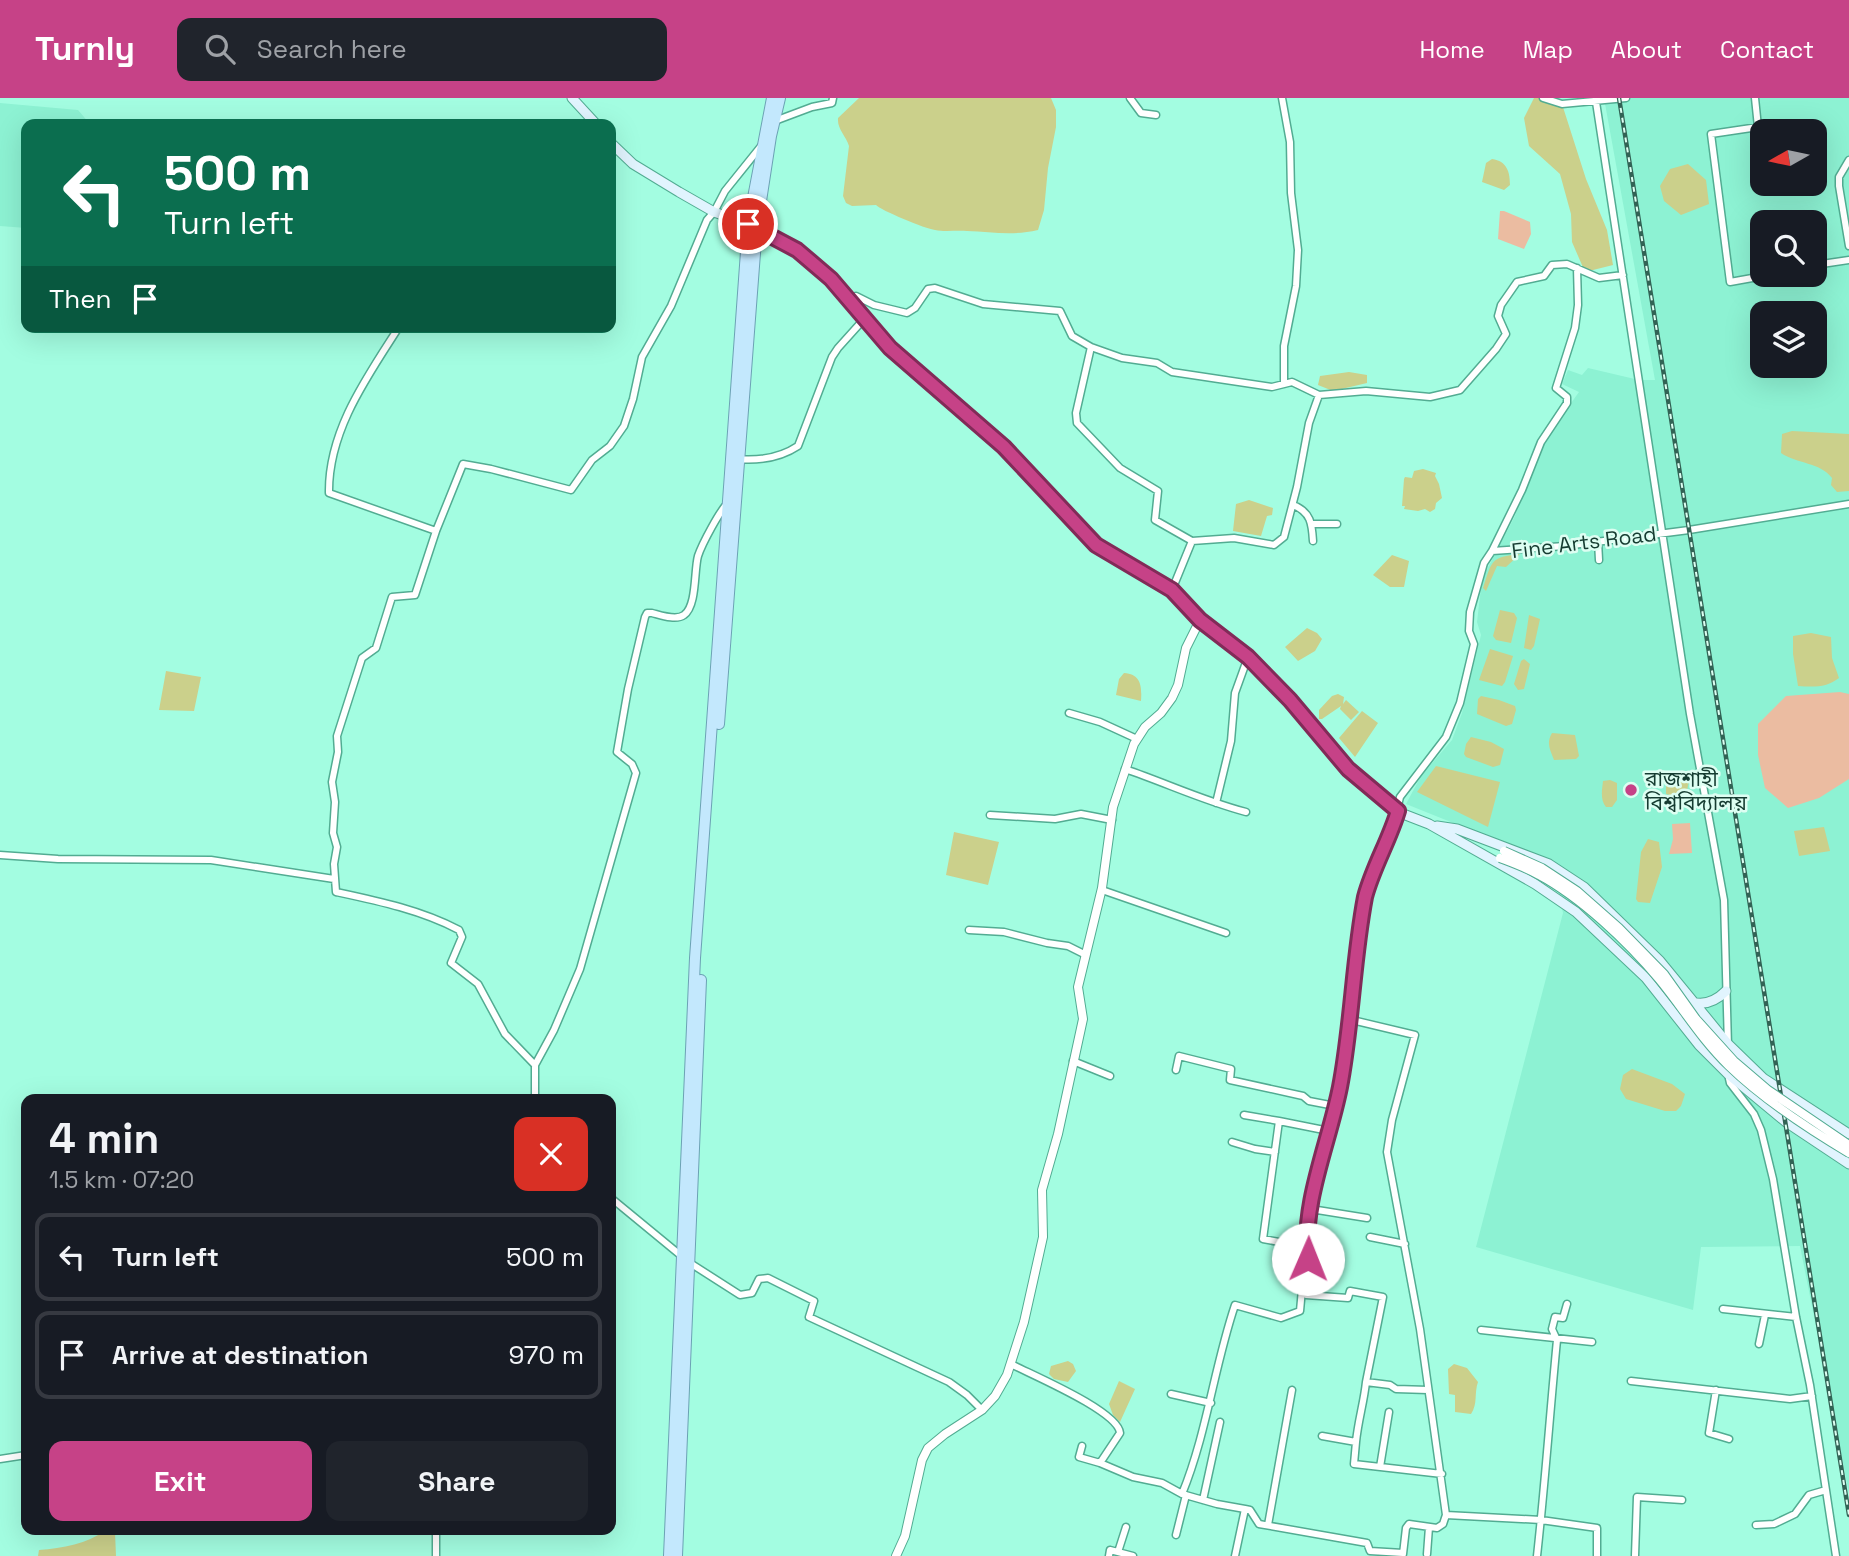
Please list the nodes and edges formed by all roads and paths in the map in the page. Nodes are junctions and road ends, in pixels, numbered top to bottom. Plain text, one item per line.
1 (572, 98) edge
2 (772, 98) edge
3 (780, 98) edge
4 (833, 98) edge
5 (1130, 98) edge
6 (1282, 98) edge
7 (1543, 98) edge
8 (1626, 98) edge
9 (1755, 98) edge
10 (1592, 101) edge
11 (1156, 115) dead end
12 (591, 119) edge
13 (771, 122) junction
14 (763, 143) junction
15 (616, 148) edge
16 (1849, 160) edge
17 (714, 212) junction
18 (753, 226) junction
19 (1849, 246) edge
20 (1849, 260) edge
21 (1827, 263) edge
22 (1577, 268) junction
23 (1623, 275) junction
24 (1750, 278) edge
25 (849, 298) junction
26 (865, 318) junction
27 (395, 333) edge
28 (1090, 347) junction
29 (1284, 384) junction
30 (1319, 395) junction
31 (736, 459) junction
32 (728, 503) junction
33 (1849, 504) edge
34 (1293, 505) junction
35 (1312, 524) junction
36 (1337, 524) dead end
37 (436, 530) junction
38 (1662, 532) junction
39 (1192, 541) junction
40 (1314, 541) dead end
41 (1598, 541) junction
42 (1492, 551) junction
43 (1599, 560) dead end
44 (1172, 590) junction
45 (1200, 620) junction
46 (1248, 657) junction
47 (1069, 713) dead end
48 (1137, 739) junction
49 (1125, 769) junction
50 (1216, 803) junction
51 (1398, 811) junction
52 (1246, 812) dead end
53 (990, 815) dead end
54 (1112, 820) junction
55 (1429, 824) junction
56 (1483, 840) junction
57 (1477, 851) junction
58 (0, 855) edge
59 (1502, 855) junction
60 (334, 879) junction
61 (1102, 890) junction
62 (969, 930) dead end
63 (1226, 933) dead end
64 (1084, 954) junction
65 (1726, 991) junction
66 (1692, 1002) junction
67 (1348, 1019) junction
68 (1728, 1044) junction
69 (1073, 1061) junction
70 (535, 1065) junction
71 (1175, 1070) dead end
72 (1728, 1074) junction
73 (1110, 1076) dead end
74 (535, 1094) edge
75 (1335, 1106) junction
76 (1244, 1115) dead end
77 (1279, 1121) junction
78 (1329, 1131) junction
79 (1849, 1134) edge
80 (1232, 1142) dead end
81 (1849, 1145) edge
82 (1275, 1152) junction
83 (1849, 1153) edge
84 (1849, 1164) edge
85 (616, 1202) edge
86 (1311, 1209) junction
87 (1367, 1218) dead end
88 (1370, 1237) dead end
89 (1405, 1244) junction
90 (1306, 1247) junction
91 (1308, 1259) junction
92 (686, 1260) junction
93 (1567, 1304) dead end
94 (1723, 1308) dead end
95 (1765, 1315) junction
96 (1796, 1317) junction
97 (1481, 1330) dead end
98 (1556, 1338) junction
99 (1592, 1342) dead end
100 (1759, 1344) dead end
101 (1011, 1364) junction
102 (1631, 1381) dead end
103 (1366, 1382) junction
104 (1292, 1390) dead end
105 (1428, 1390) junction
106 (1716, 1390) junction
107 (1171, 1394) dead end
108 (1812, 1396) junction
109 (1211, 1403) junction
110 (982, 1410) junction
111 (1389, 1412) dead end
112 (1220, 1422) dead end
113 (1322, 1436) dead end
114 (1729, 1439) dead end
115 (1356, 1442) junction
116 (1082, 1446) dead end
117 (21, 1456) edge
118 (0, 1459) edge
119 (1100, 1463) junction
120 (1380, 1467) junction
121 (1442, 1474) junction
122 (1826, 1490) junction
123 (1184, 1494) junction
124 (1203, 1500) junction
125 (1682, 1500) dead end
126 (1245, 1509) junction
127 (1447, 1515) junction
128 (1541, 1520) junction
129 (1268, 1525) junction
130 (1756, 1525) dead end
131 (1126, 1527) dead end
132 (1429, 1527) junction
133 (436, 1535) edge
134 (1176, 1535) dead end
135 (1118, 1552) junction
136 (1403, 1554) edge
137 (1427, 1554) dead end
138 (436, 1556) edge
139 (669, 1556) edge
140 (677, 1556) edge
141 (897, 1556) edge
142 (1109, 1556) edge
143 (1133, 1556) edge
144 (1235, 1556) edge
145 (1537, 1556) edge
146 (1597, 1556) edge
147 (1635, 1556) edge
148 (1836, 1556) edge

1 - 12 main road
2 - 13 main road
3 - 13 main road
4 - 13 street
5 - 11 street
6 - 29 street
7 - 10 street
8 - 10 street
9 - 24 street
10 - 23 street
13 - 14 main road
13 - 18 main road
14 - 17 street
14 - 18 main road
15 - 17 main road
16 - 19 street
17 - 18 main road
17 - 37 street
18 - 25 main road
18 - 31 main road
20 - 21 street
22 - 23 street
22 - 30 street
22 - 42 street
23 - 38 street
25 - 26 main road
25 - 28 street
26 - 31 street
26 - 44 main road
27 - 37 street
28 - 29 street
28 - 39 street
29 - 30 street
30 - 34 street
31 - 32 main road
31 - 92 main road
32 - 70 street
32 - 92 main road
33 - 38 street, Fine Arts Road
34 - 35 street
34 - 39 street
35 - 36 street
35 - 40 street
37 - 60 street
38 - 41 street, Fine Arts Road
38 - 65 street
39 - 44 street
41 - 42 street, Fine Arts Road
41 - 43 street
42 - 51 street, Fine Arts Road
44 - 45 main road
45 - 46 main road
45 - 48 street
46 - 50 street
46 - 51 main road
47 - 48 street
48 - 49 street
49 - 50 street
49 - 54 street
50 - 52 street
51 - 55 main road
51 - 67 street, Fine Arts Road
53 - 54 street
54 - 61 street
55 - 56 main road
55 - 57 main road
56 - 59 street
56 - 66 main road
57 - 59 street
57 - 72 main road
58 - 60 street
59 - 81 street, bridge
59 - 83 street, bridge
60 - 70 street
61 - 63 street
61 - 64 street
62 - 64 street
64 - 69 street
65 - 66 main road
65 - 68 street
66 - 68 main road
67 - 75 street, Fine Arts Road
67 - 89 street
68 - 72 street
68 - 79 main road
69 - 73 street
69 - 101 street
70 - 74 street
71 - 75 street
72 - 84 main road
72 - 96 street
75 - 78 street, Fine Arts Road
76 - 77 street
77 - 78 street
77 - 82 street
78 - 86 street, Fine Arts Road
80 - 82 street
82 - 90 street
85 - 92 street
86 - 87 street
86 - 90 street, Fine Arts Road
88 - 89 street
89 - 105 street
90 - 91 street, Fine Arts Road
91 - 103 street, Fine Arts Road
91 - 109 street
92 - 110 street
92 - 139 main road
92 - 140 main road
93 - 98 street
94 - 95 street
95 - 96 street
95 - 100 street
96 - 108 street
97 - 98 street
98 - 99 street
98 - 128 street
101 - 110 street
101 - 119 street
102 - 106 street
103 - 105 street
103 - 115 street
104 - 129 street
105 - 121 street
106 - 108 street
106 - 114 street
107 - 109 street
108 - 122 street
109 - 123 street
110 - 141 street
111 - 120 street
112 - 124 street
113 - 115 street
115 - 120 street
116 - 119 street
117 - 118 street
119 - 123 street
120 - 121 street
121 - 127 street
122 - 130 street
122 - 148 street
123 - 124 street
123 - 134 street
124 - 126 street
125 - 147 street
126 - 129 street
126 - 144 street
127 - 128 street
127 - 132 street
128 - 145 street
128 - 146 street
129 - 136 street
131 - 135 street
132 - 136 street
132 - 137 street
133 - 138 street
135 - 142 street
135 - 143 street

